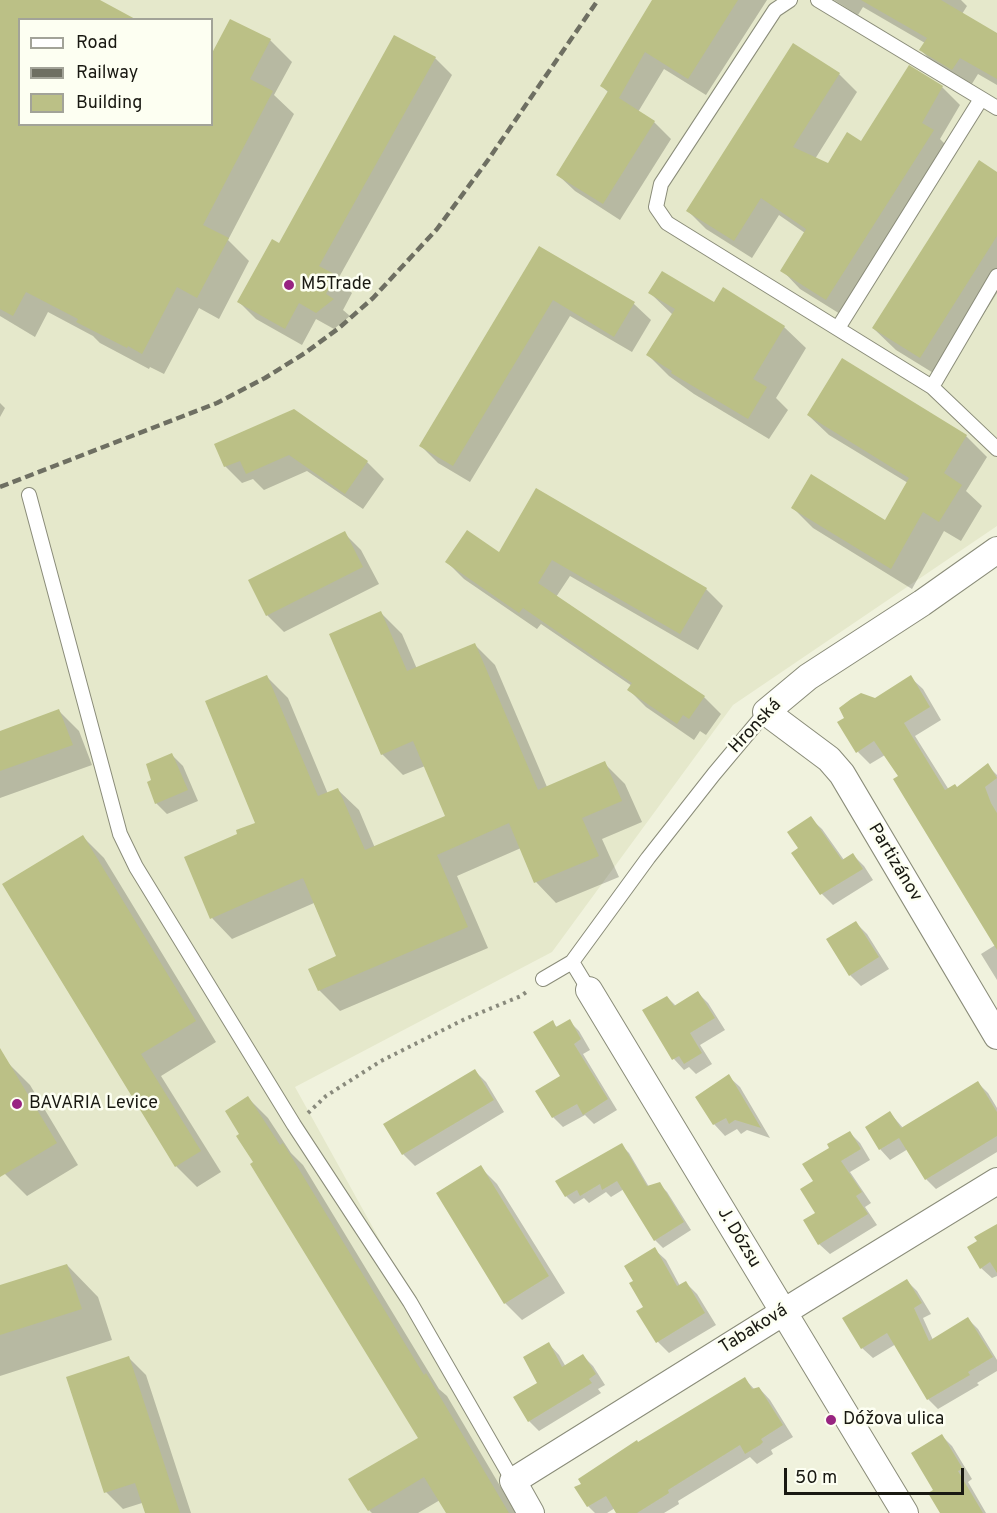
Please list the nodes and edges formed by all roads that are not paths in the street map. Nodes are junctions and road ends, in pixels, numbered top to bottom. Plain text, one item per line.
1 (790, 0) edge
2 (818, 0) edge
3 (981, 99) junction
4 (997, 108) edge
5 (997, 276) edge
6 (838, 328) junction
7 (932, 387) junction
8 (997, 449) edge
9 (29, 495) dead end
10 (997, 550) edge
11 (766, 712) junction
12 (572, 963) junction
13 (543, 979) road end
14 (588, 990) joint
15 (997, 1036) edge
16 (997, 1181) edge
17 (783, 1312) junction
18 (513, 1481) junction
19 (531, 1513) edge
20 (905, 1513) edge

1 - 6 lane
2 - 3 lane
3 - 4 lane
3 - 6 lane
5 - 7 lane
6 - 7 lane
7 - 8 lane
9 - 18 lane
10 - 11 street, Hronská
11 - 12 lane, Hronská
11 - 15 street, Partizánov
12 - 13 lane
12 - 14 lane, J. Dózsu
14 - 17 street, J. Dózsu
16 - 17 street, Tabaková
17 - 18 street, Tabaková
17 - 20 street, J. Dózsu
18 - 19 street

